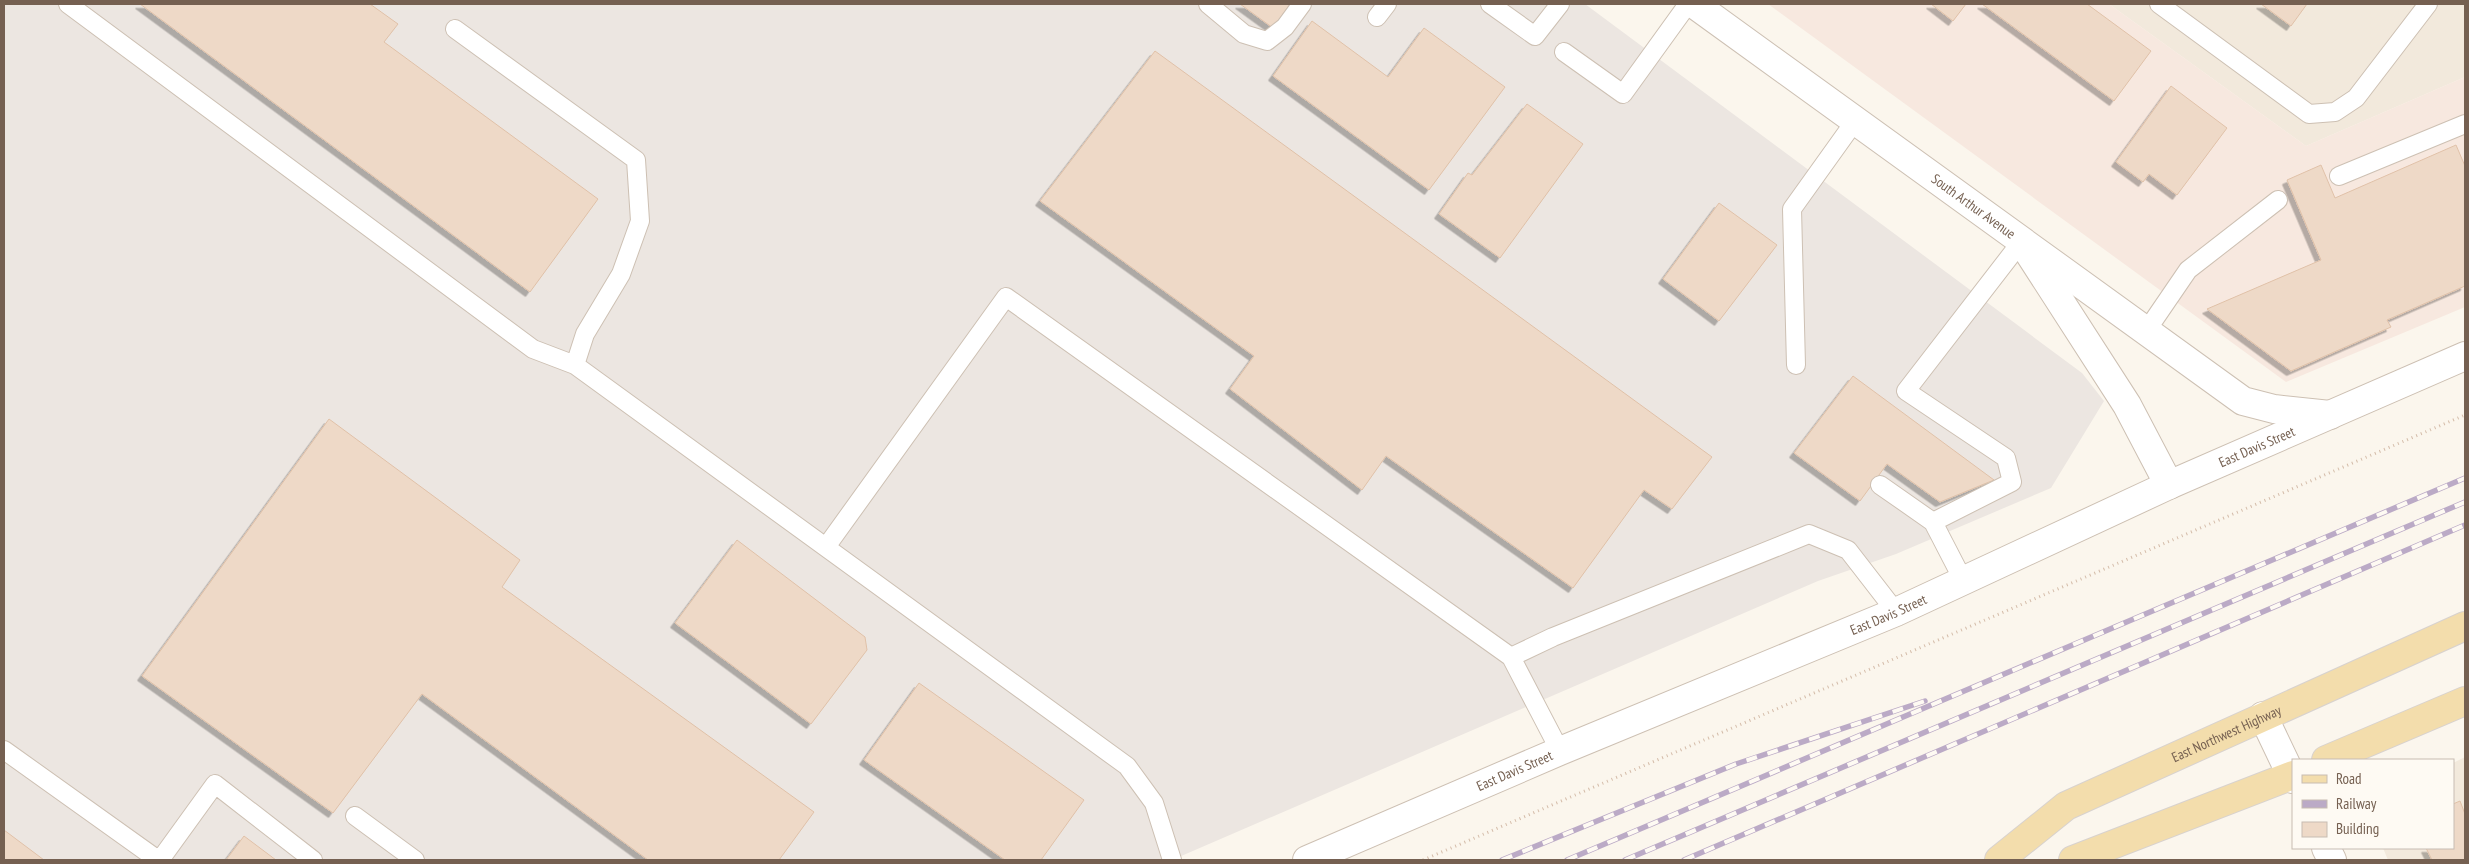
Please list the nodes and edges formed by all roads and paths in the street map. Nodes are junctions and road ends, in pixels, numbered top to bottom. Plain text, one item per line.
1 (68, 4) edge
2 (1208, 4) edge
3 (1302, 4) edge
4 (1490, 4) edge
5 (1560, 4) edge
6 (1688, 4) edge
7 (1694, 4) edge
8 (2159, 4) edge
9 (2428, 4) edge
10 (455, 29) dead end
11 (1564, 52) dead end
12 (1855, 121) junction
13 (2465, 124) edge
14 (2339, 176) dead end
15 (2278, 200) dead end
16 (2021, 242) junction
17 (2147, 330) junction
18 (2465, 356) edge
19 (575, 365) junction
20 (1796, 365) dead end
21 (2465, 415) edge
22 (2332, 416) junction
23 (1880, 485) dead end
24 (2169, 485) junction
25 (1933, 522) junction
26 (826, 546) junction
27 (1963, 580) junction
28 (1896, 612) junction
29 (2465, 626) edge
30 (1511, 657) junction
31 (2465, 701) edge
32 (2262, 716) junction
33 (4, 750) edge
34 (1560, 751) junction
35 (2328, 759) edge
36 (2292, 776) edge
37 (355, 816) dead end
38 (159, 860) edge
39 (313, 860) edge
40 (415, 860) edge
41 (1172, 860) edge
42 (1307, 860) edge
43 (1423, 860) edge
44 (1999, 860) edge
45 (2074, 860) edge

1 - 19 lane
2 - 3 lane
4 - 5 lane
6 - 11 lane
7 - 12 street, South Arthur Avenue
8 - 9 lane
10 - 19 lane
12 - 16 street, South Arthur Avenue
12 - 20 lane
13 - 14 lane
15 - 17 lane
16 - 17 street
16 - 24 street, South Arthur Avenue
16 - 25 lane
17 - 22 street
18 - 22 street, East Davis Street
19 - 26 lane
21 - 43 path
22 - 24 street, East Davis Street
23 - 25 lane
24 - 27 street, East Davis Street
25 - 27 lane
26 - 30 lane
26 - 41 lane
27 - 28 street, East Davis Street
28 - 30 lane
28 - 34 street, East Davis Street
29 - 32 main road, East Northwest Highway
30 - 34 lane
31 - 35 main road
32 - 36 street
32 - 44 main road, East Northwest Highway
33 - 38 lane
34 - 42 street, East Davis Street
36 - 45 main road
37 - 40 lane
38 - 39 lane

